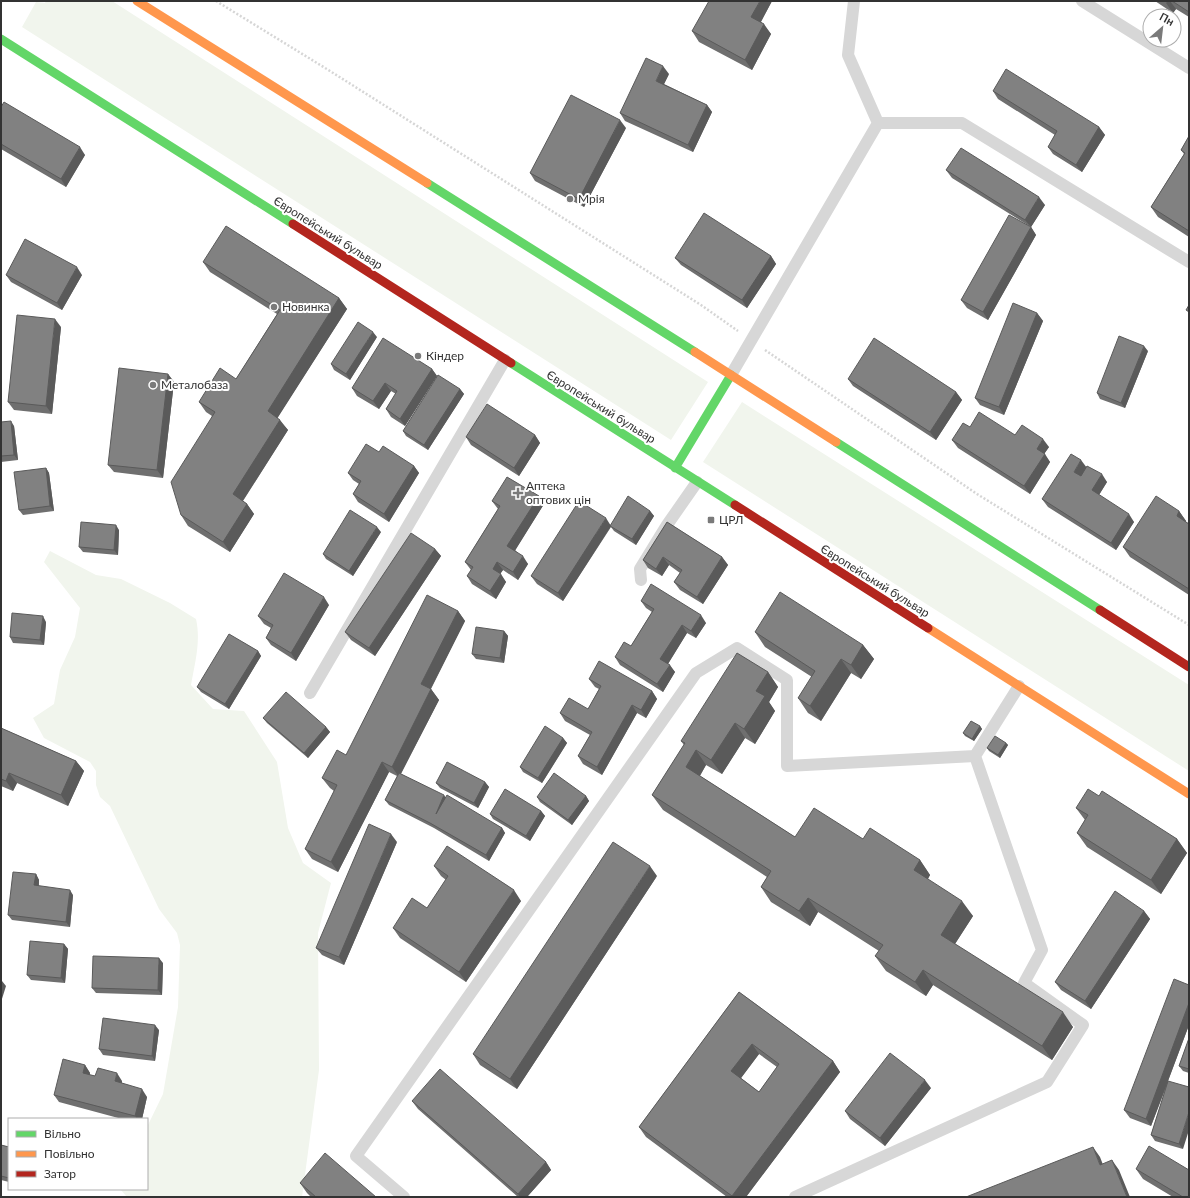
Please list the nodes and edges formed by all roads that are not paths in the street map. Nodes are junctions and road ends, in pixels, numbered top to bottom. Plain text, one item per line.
1 (137, 1) edge
2 (854, 1) edge
3 (1082, 1) edge
4 (1, 39) edge
5 (1189, 68) edge
6 (878, 123) junction
7 (1189, 262) edge
8 (505, 360) junction
9 (731, 375) junction
10 (675, 468) junction
11 (697, 482) junction
12 (641, 580) dead end
13 (1189, 668) edge
14 (1019, 686) junction
15 (310, 693) dead end
16 (975, 756) junction
17 (1189, 794) edge
18 (404, 1197) edge
19 (795, 1197) edge

1 - 9 main road
2 - 6 lane
3 - 5 lane
4 - 8 main road, Європейський бульвар
6 - 7 lane
6 - 9 lane
8 - 10 main road, Європейський бульвар
8 - 15 lane
9 - 10 main road
9 - 13 main road
10 - 11 main road, Європейський бульвар
11 - 12 lane
11 - 14 main road, Європейський бульвар
14 - 16 lane
14 - 17 main road, Європейський бульвар
16 - 18 lane
16 - 19 lane

